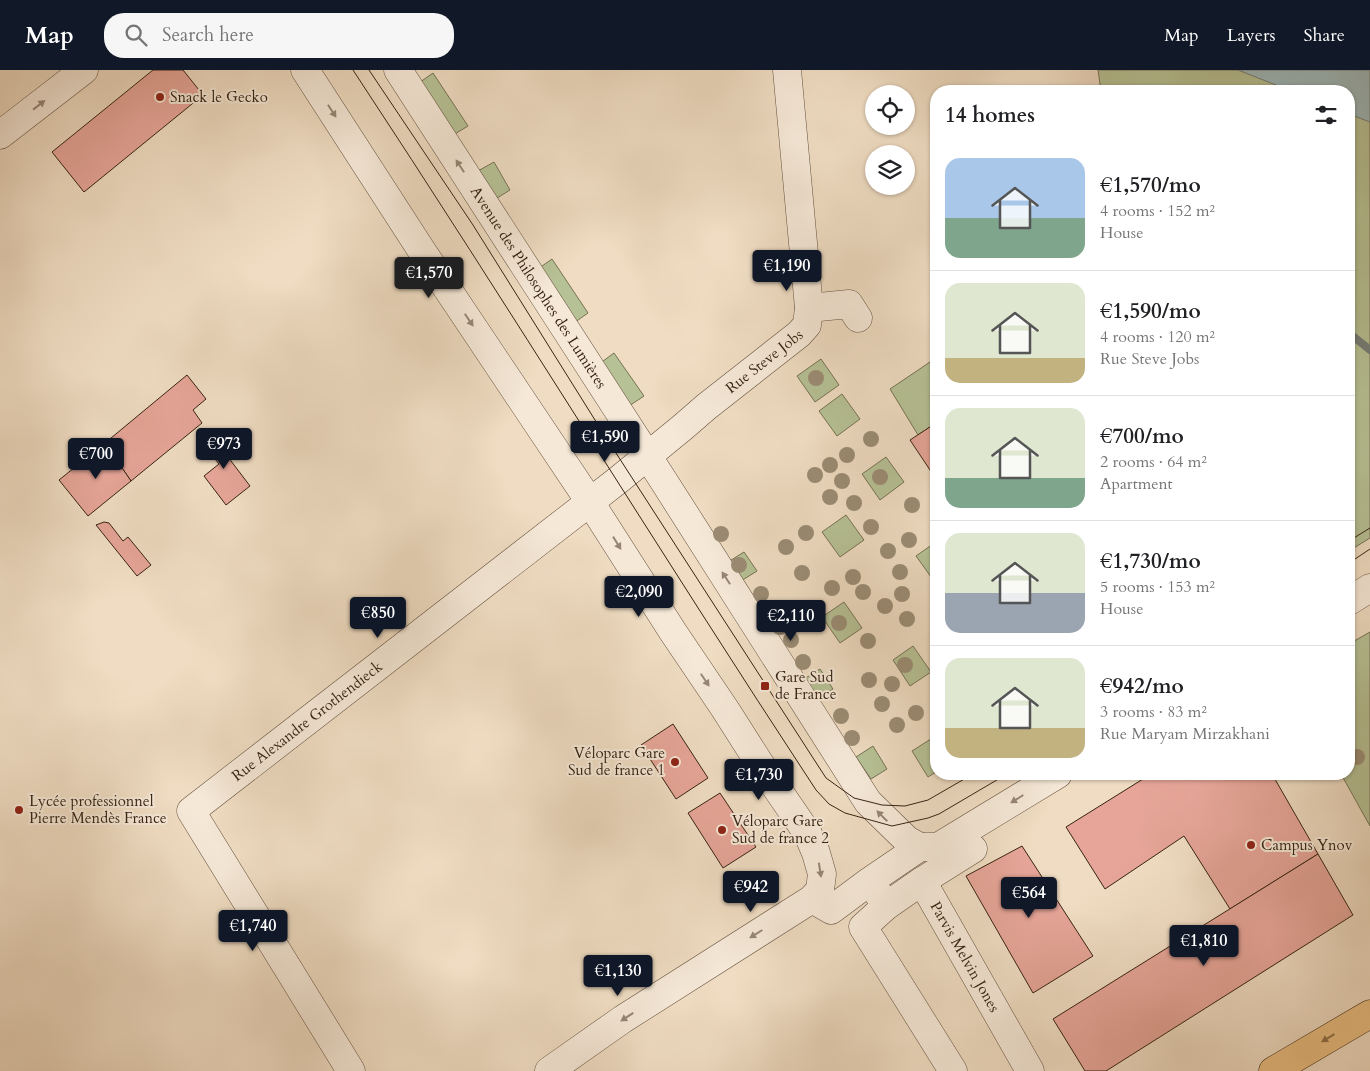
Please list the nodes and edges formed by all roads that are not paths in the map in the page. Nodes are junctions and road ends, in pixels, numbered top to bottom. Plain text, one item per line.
1 (84, 70) edge
2 (305, 70) edge
3 (398, 70) edge
4 (787, 70) edge
5 (0, 135) edge
6 (809, 308) junction
7 (858, 318) dead end
8 (647, 457) junction
9 (590, 502) junction
10 (1370, 588) edge
11 (1355, 597) edge
12 (1048, 780) edge
13 (920, 847) junction
14 (973, 849) dead end
15 (870, 881) junction
16 (922, 881) junction
17 (812, 899) junction
18 (886, 906) junction
19 (1370, 1014) edge
20 (351, 1071) edge
21 (549, 1071) edge
22 (953, 1071) edge
23 (1030, 1071) edge
24 (1273, 1071) edge

5 -> 1 street
2 -> 9 street
8 -> 3 street, Avenue des Philosophes des Lumières
4 - 6 street, Rue Steve Jobs
6 - 7 street
6 - 8 street, Rue Steve Jobs
8 - 9 street, Rue Steve Jobs
13 -> 8 street, Avenue des Philosophes des Lumières
9 -> 17 street
9 - 20 street, Rue Alexandre Grothendieck
10 - 11 street
12 -> 13 street
13 - 15 street
14 - 16 street
15 - 17 street
15 - 18 street
16 - 18 street
16 - 23 street, Parvis Melvin Jones
17 -> 21 street
18 - 22 street
19 -> 24 highway

